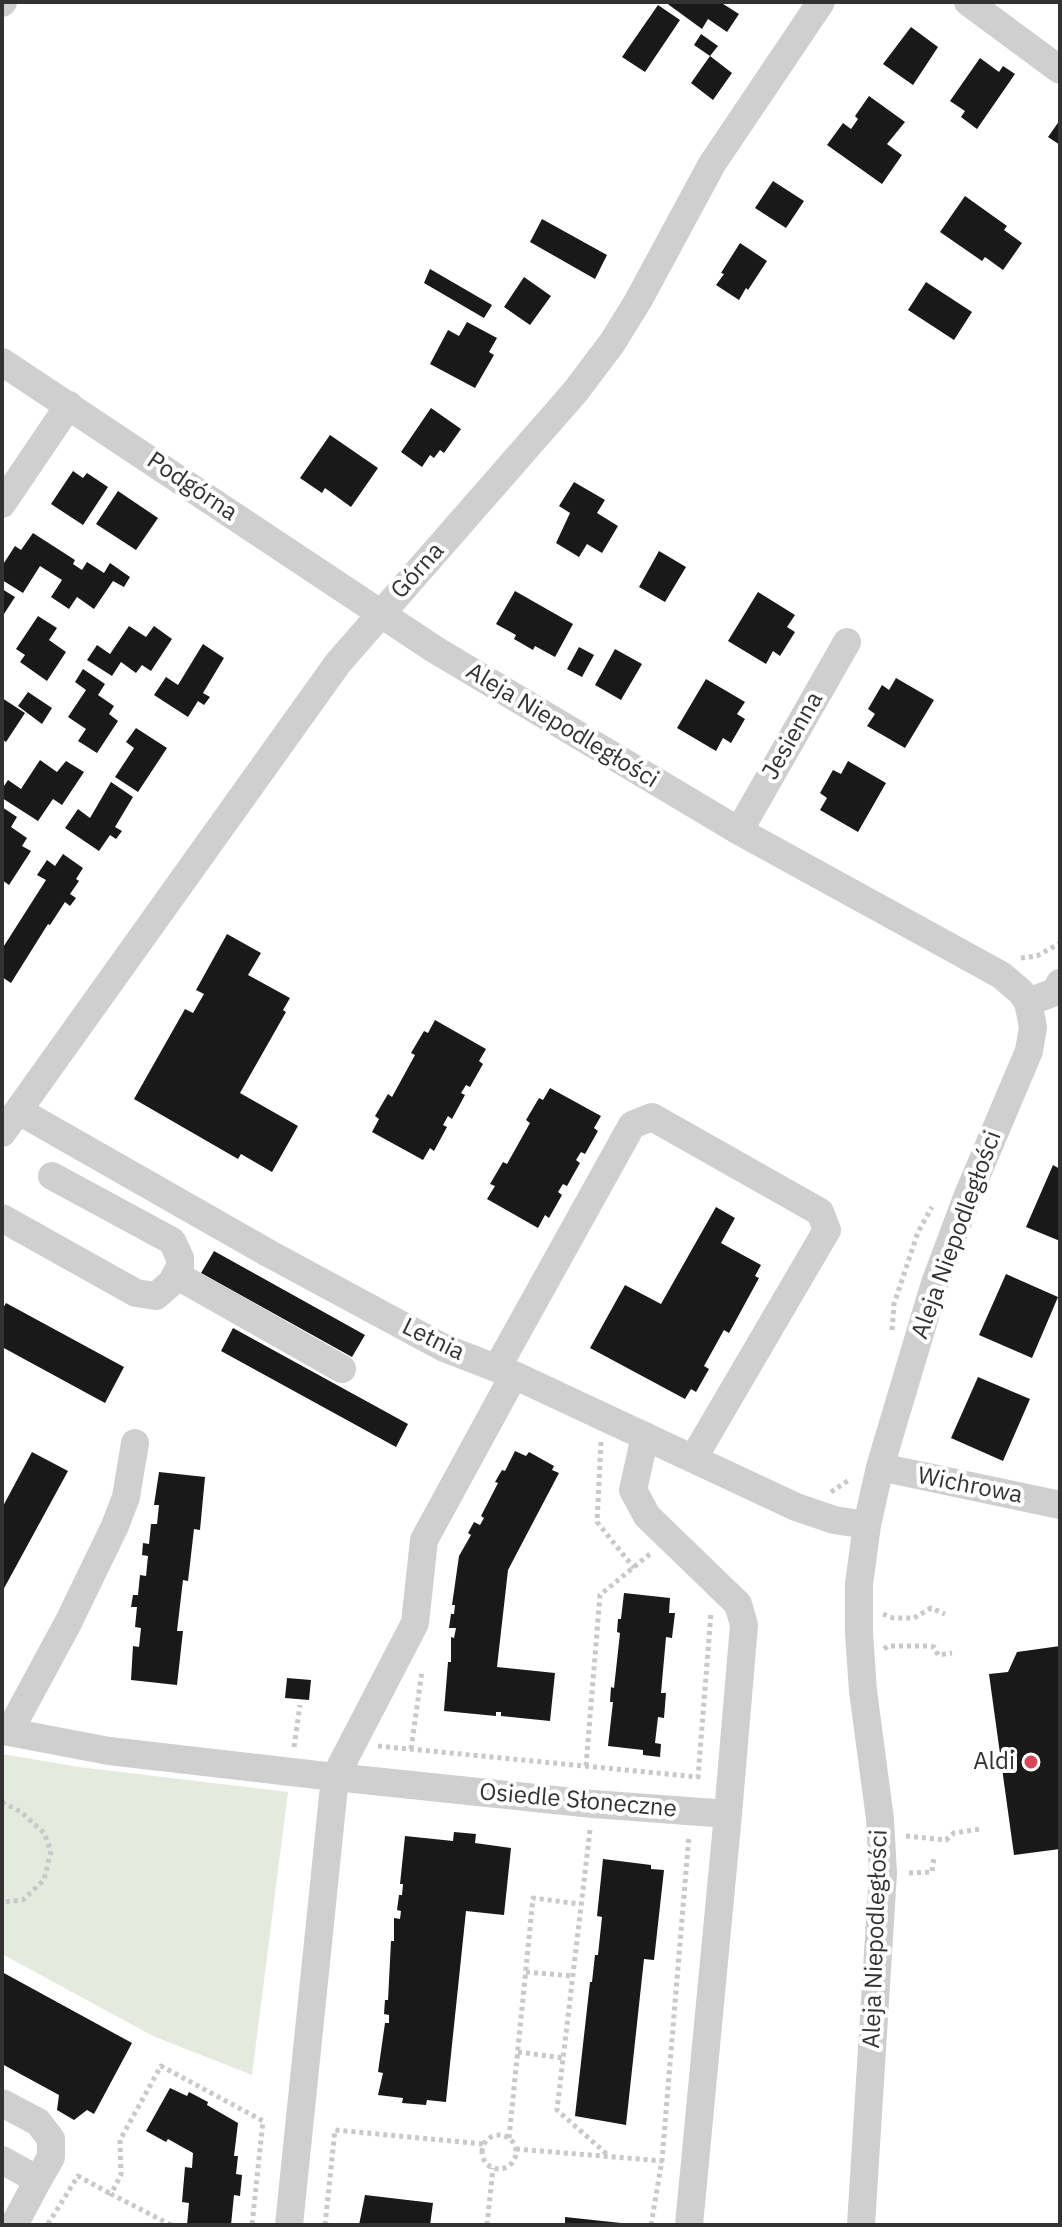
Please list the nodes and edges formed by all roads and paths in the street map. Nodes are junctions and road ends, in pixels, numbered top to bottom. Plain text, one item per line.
1 (821, 2) edge
2 (968, 2) edge
3 (1060, 70) edge
4 (2, 362) edge
5 (69, 405) junction
6 (2, 504) edge
7 (379, 614) junction
8 (847, 642) dead end
9 (739, 831) junction
10 (1060, 983) edge
11 (1028, 1002) junction
12 (10, 1122) edge
13 (52, 1176) dead end
14 (2, 1218) edge
15 (176, 1275) junction
16 (342, 1369) dead end
17 (506, 1372) junction
18 (645, 1436) junction
19 (601, 1437) dead end
20 (135, 1443) dead end
21 (693, 1459) junction
22 (880, 1467) junction
23 (1060, 1505) edge
24 (867, 1525) junction
25 (653, 1552) dead end
26 (634, 1568) junction
27 (712, 1603) dead end
28 (878, 1609) dead end
29 (945, 1614) dead end
30 (952, 1653) dead end
31 (878, 1656) dead end
32 (424, 1659) dead end
33 (300, 1705) dead end
34 (5, 1730) edge
35 (411, 1749) junction
36 (293, 1761) dead end
37 (341, 1766) junction
38 (586, 1766) junction
39 (2, 1802) edge
40 (593, 1804) junction
41 (691, 1810) junction
42 (728, 1814) junction
43 (981, 1829) dead end
44 (906, 1836) dead end
45 (934, 1857) dead end
46 (903, 1878) dead end
47 (2, 1902) edge
48 (580, 1904) junction
49 (526, 1972) junction
50 (572, 1976) junction
51 (518, 2052) junction
52 (563, 2058) junction
53 (2, 2103) edge
54 (509, 2138) junction
55 (483, 2144) junction
56 (516, 2149) junction
57 (609, 2156) junction
58 (2, 2160) edge
59 (662, 2160) junction
60 (695, 2167) junction
61 (493, 2168) junction
62 (38, 2180) junction
63 (111, 2194) junction
64 (14, 2225) edge
65 (47, 2225) edge
66 (171, 2225) edge
67 (252, 2225) edge
68 (289, 2225) edge
69 (325, 2225) edge
70 (487, 2225) edge
71 (651, 2225) edge
72 (689, 2225) edge
73 (861, 2225) edge

1 - 7 street, Górna
2 - 3 street
4 - 5 street, Podgórna
5 - 6 street
5 - 7 street, Podgórna
7 - 9 street, Aleja Niepodległości
7 - 12 street, Górna
8 - 9 street, Jesienna
9 - 11 street, Aleja Niepodległości
10 - 11 street
11 - 22 street, Aleja Niepodległości
12 - 17 street, Letnia
13 - 15 street
14 - 15 street
15 - 16 street
17 - 18 street, Letnia
17 - 21 street
17 - 37 street
18 - 21 street, Letnia
18 - 42 street
19 - 26 path
20 - 34 street, Osiedle Słoneczne
21 - 24 street, Letnia
22 - 23 street, Wichrowa
22 - 24 street, Aleja Niepodległości
24 - 73 street, Aleja Niepodległości
25 - 26 path
26 - 38 path
27 - 38 path
28 - 29 path
30 - 31 path
32 - 35 path
33 - 36 path
34 - 37 street, Osiedle Słoneczne
35 - 37 path
35 - 38 path
37 - 40 street, Osiedle Słoneczne
37 - 68 street
39 - 47 path
40 - 41 street, Osiedle Słoneczne
40 - 48 path
41 - 42 street, Osiedle Słoneczne
41 - 59 path
42 - 60 street
43 - 44 path
45 - 46 path
48 - 49 path
48 - 50 path
49 - 50 path
49 - 51 path
50 - 52 path
51 - 52 path
51 - 54 path
52 - 57 path
53 - 62 street
54 - 55 path
54 - 56 path
55 - 61 path
55 - 69 path
56 - 57 path
56 - 61 path
57 - 59 path
58 - 62 street
59 - 60 path
59 - 71 path
60 - 72 street
61 - 70 path
62 - 64 street
63 - 65 path
63 - 66 path
63 - 67 path

